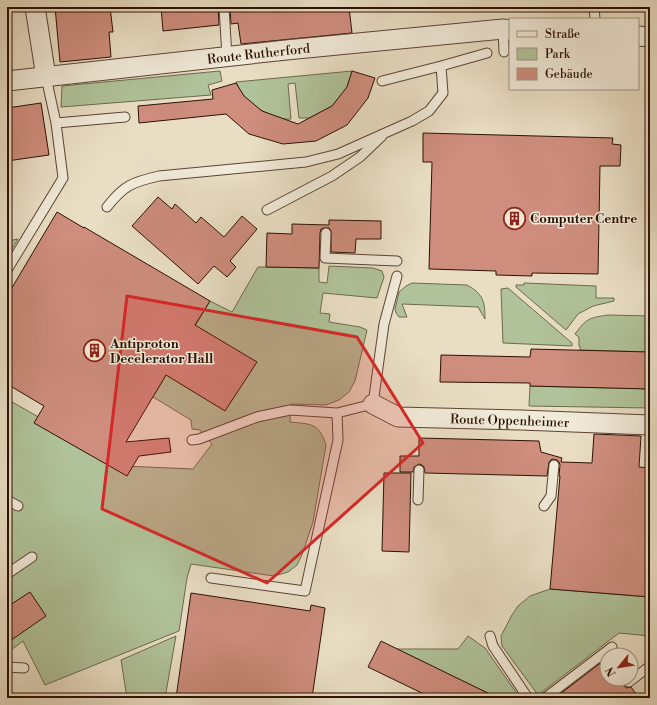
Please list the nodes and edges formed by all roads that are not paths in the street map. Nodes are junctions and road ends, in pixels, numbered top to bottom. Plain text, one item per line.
1 (35, 7) edge
2 (224, 7) edge
3 (594, 7) edge
4 (595, 18) edge
5 (506, 30) edge
6 (639, 36) edge
7 (650, 37) edge
8 (504, 52) dead end
9 (487, 53) dead end
10 (227, 57) junction
11 (441, 66) junction
12 (46, 77) junction
13 (7, 81) edge
14 (382, 81) dead end
15 (125, 117) dead end
16 (56, 123) junction
17 (388, 131) junction
18 (107, 206) dead end
19 (267, 210) dead end
20 (326, 234) dead end
21 (397, 261) dead end
22 (7, 270) edge
23 (397, 276) dead end
24 (373, 404) junction
25 (337, 414) junction
26 (650, 425) edge
27 (192, 440) dead end
28 (554, 465) dead end
29 (419, 470) dead end
30 (7, 500) edge
31 (418, 500) dead end
32 (18, 506) dead end
33 (544, 506) dead end
34 (32, 557) dead end
35 (7, 574) edge
36 (211, 578) dead end
37 (490, 636) dead end
38 (599, 657) edge
39 (650, 666) edge
40 (7, 667) edge
41 (24, 668) dead end
42 (639, 674) edge
43 (528, 698) edge
44 (545, 698) edge

1 - 12 street
2 - 10 lane
3 - 4 lane
5 - 8 lane
5 - 10 street, Route Rutherford
6 - 7 street
9 - 11 lane
10 - 12 street, Route Rutherford
11 - 14 lane
11 - 17 lane
12 - 13 street, Route Rutherford
12 - 16 lane
15 - 16 lane
16 - 22 lane
17 - 18 lane
17 - 19 lane
20 - 21 lane
23 - 24 lane
24 - 25 lane
24 - 26 street, Route Oppenheimer
25 - 27 lane
25 - 36 lane
28 - 33 lane
29 - 31 lane
30 - 32 lane
34 - 35 lane
37 - 43 lane
38 - 44 lane
39 - 42 lane
40 - 41 lane

